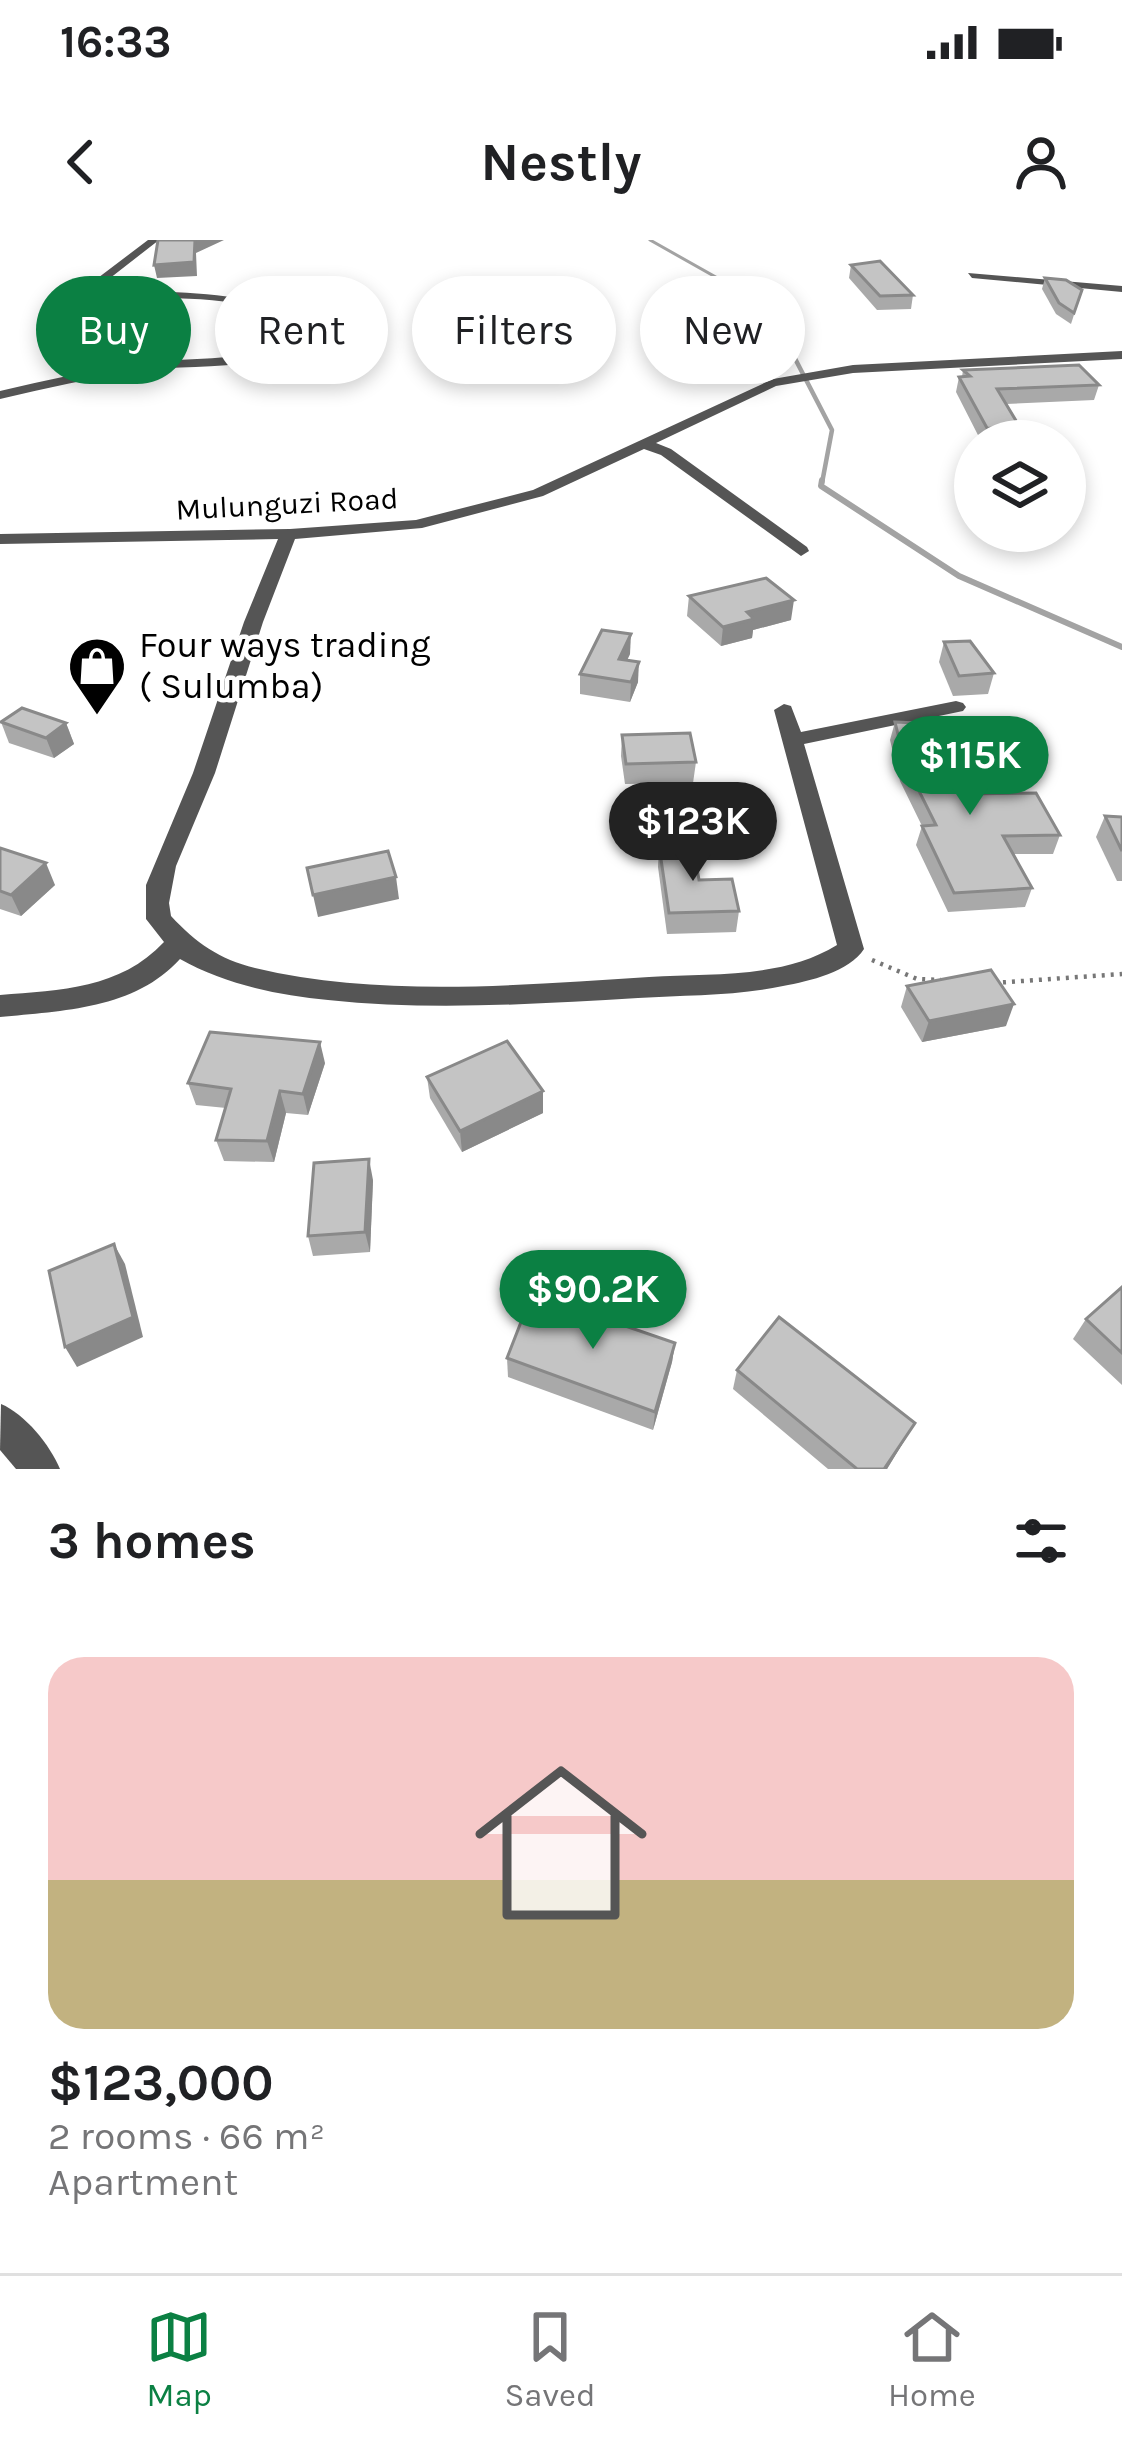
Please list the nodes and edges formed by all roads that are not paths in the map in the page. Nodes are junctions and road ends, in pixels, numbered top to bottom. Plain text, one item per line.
1 (154, 240) edge
2 (972, 275) dead end
3 (1122, 289) edge
4 (1122, 355) edge
5 (0, 394) edge
6 (647, 445) junction
7 (290, 534) junction
8 (0, 539) edge
9 (801, 551) dead end
10 (956, 707) dead end
11 (784, 710) dead end
12 (796, 739) junction
13 (175, 947) junction
14 (0, 1006) edge
15 (1, 1423) edge
16 (41, 1469) edge

1 - 5 street
2 - 3 street
4 - 6 street, Mulunguzi Road
6 - 7 street, Mulunguzi Road
6 - 9 street
7 - 8 street, Mulunguzi Road
7 - 13 street
10 - 12 street
11 - 12 street
12 - 13 street
13 - 14 street
15 - 16 street

